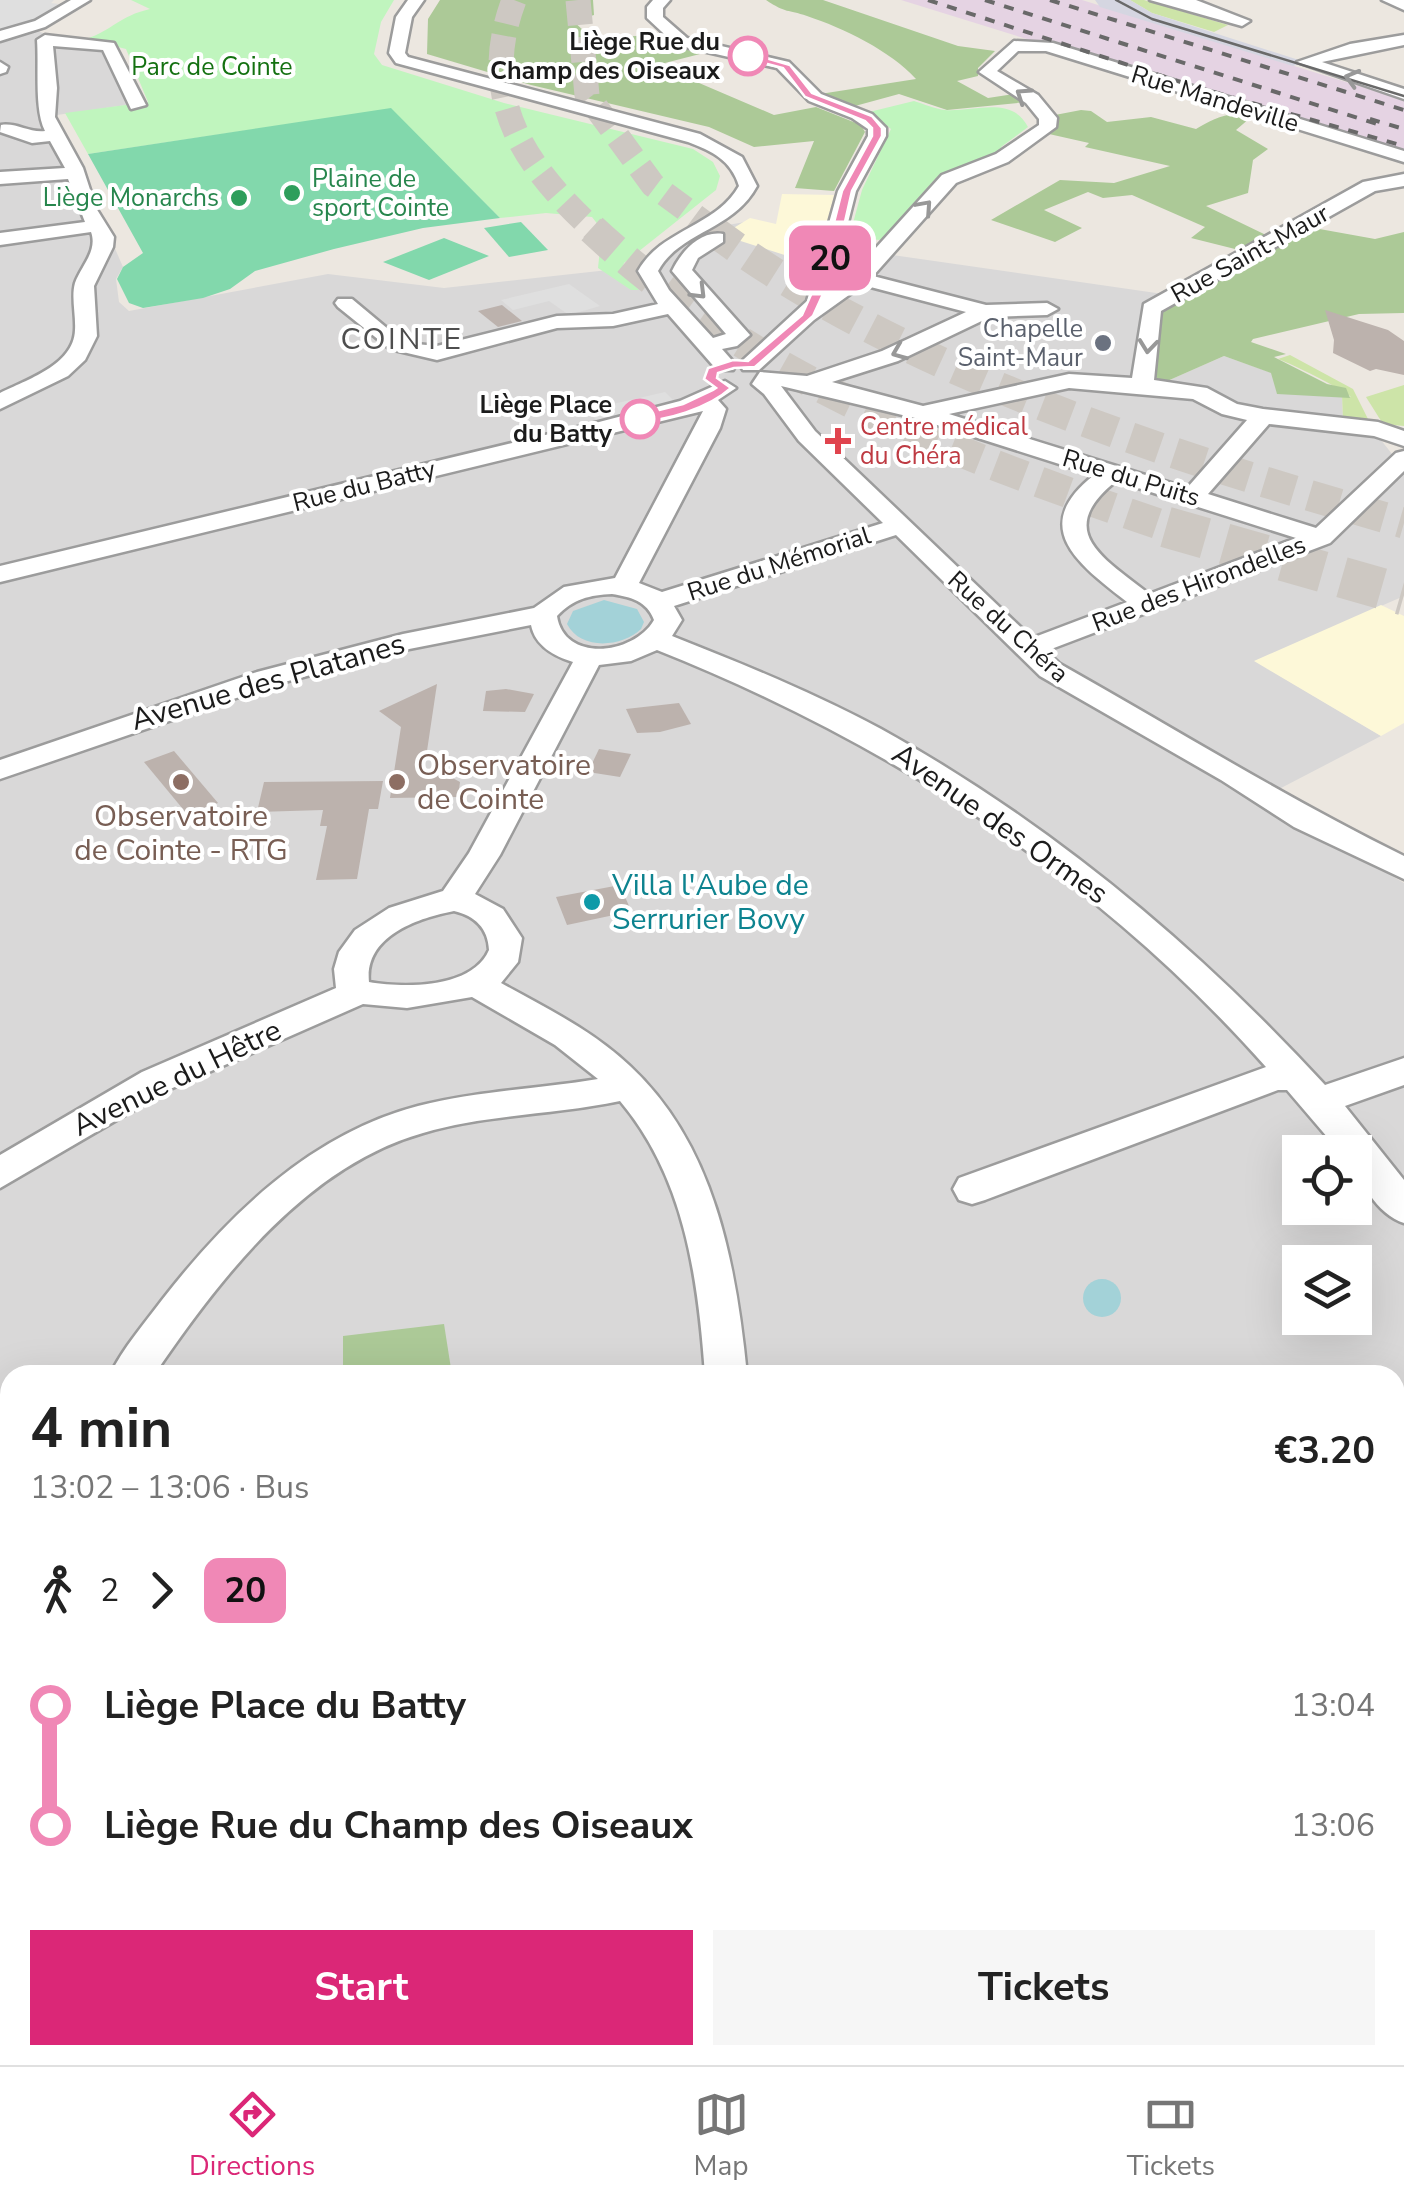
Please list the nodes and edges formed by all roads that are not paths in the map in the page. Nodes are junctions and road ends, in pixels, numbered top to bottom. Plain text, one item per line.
1 (416, 0) edge
2 (662, 0) edge
3 (1158, 0) edge
4 (1182, 0) edge
5 (1390, 0) edge
6 (76, 1) edge
7 (1404, 5) edge
8 (39, 34) junction
9 (0, 36) edge
10 (1404, 40) edge
11 (1404, 94) edge
12 (138, 105) dead end
13 (7, 129) dead end
14 (54, 135) junction
15 (1404, 157) edge
16 (76, 173) junction
17 (0, 178) edge
18 (1404, 180) edge
19 (91, 217) junction
20 (0, 224) edge
21 (730, 229) dead end
22 (0, 239) edge
23 (666, 250) junction
24 (690, 255) junction
25 (828, 270) junction
26 (859, 279) junction
27 (345, 303) dead end
28 (673, 308) junction
29 (1047, 309) dead end
30 (986, 312) junction
31 (808, 316) junction
32 (707, 346) junction
33 (761, 375) junction
34 (808, 382) junction
35 (718, 385) junction
36 (1142, 385) junction
37 (0, 402) edge
38 (923, 413) junction
39 (1263, 416) junction
40 (1404, 439) edge
41 (1404, 458) edge
42 (1112, 472) junction
43 (1192, 497) junction
44 (900, 526) junction
45 (1321, 538) junction
46 (0, 574) edge
47 (623, 588) junction
48 (659, 602) junction
49 (1146, 604) junction
50 (543, 615) junction
51 (658, 640) junction
52 (1027, 649) junction
53 (590, 656) junction
54 (0, 770) edge
55 (1404, 868) edge
56 (454, 900) junction
57 (474, 983) junction
58 (360, 992) junction
59 (1404, 1071) edge
60 (628, 1086) junction
61 (1306, 1090) junction
62 (0, 1173) edge
63 (972, 1188) dead end
64 (1404, 1208) edge
65 (138, 1365) edge
66 (725, 1365) edge

1 - 23 street
2 - 25 street
3 - 4 street
5 - 7 street
6 - 8 street
8 - 9 street
8 - 12 street
8 - 14 street
11 -> 10 street
13 - 14 street
14 - 16 street
26 -> 15 street, Rue Mandeville
16 - 17 street
16 - 19 street
18 -> 36 street, Rue Saint-Maur
19 - 20 street
19 - 22 street
19 - 37 street
21 - 24 street
23 - 24 street
23 - 28 street
24 -> 32 street
25 - 26 street
25 - 31 street
26 - 30 street
26 - 31 street
27 - 28 street
28 - 32 street
29 - 30 street
30 -> 34 street
31 - 33 street
32 - 35 street
33 - 34 street, Rue du Puits
33 - 35 street, Rue du Batty
33 - 44 street, Rue du Chéra
34 - 38 street, Rue du Puits
35 - 46 street, Rue du Batty
35 - 47 street
36 - 38 street
36 - 39 street
38 - 42 street, Rue du Puits
39 - 40 street
39 - 43 street
41 - 45 street, Rue des Hirondelles
42 - 43 street, Rue du Puits
42 - 49 street
43 - 45 street, Rue du Puits
44 - 48 street, Rue du Mémorial
44 - 52 street, Rue du Chéra
45 - 49 street, Rue des Hirondelles
47 - 48 street
47 - 50 street
48 - 51 street
49 - 52 street, Rue des Hirondelles
50 - 53 street
50 - 54 street, Avenue des Platanes
51 - 53 street
51 - 61 street, Avenue des Ormes
52 - 55 street, Rue du Chéra
53 - 56 street
56 - 57 street
56 - 58 street
57 - 58 street
57 - 60 street
58 - 62 street, Avenue du Hêtre
59 - 61 street
60 - 65 street
60 - 66 street
61 - 63 street
61 - 64 street, Avenue des Ormes

